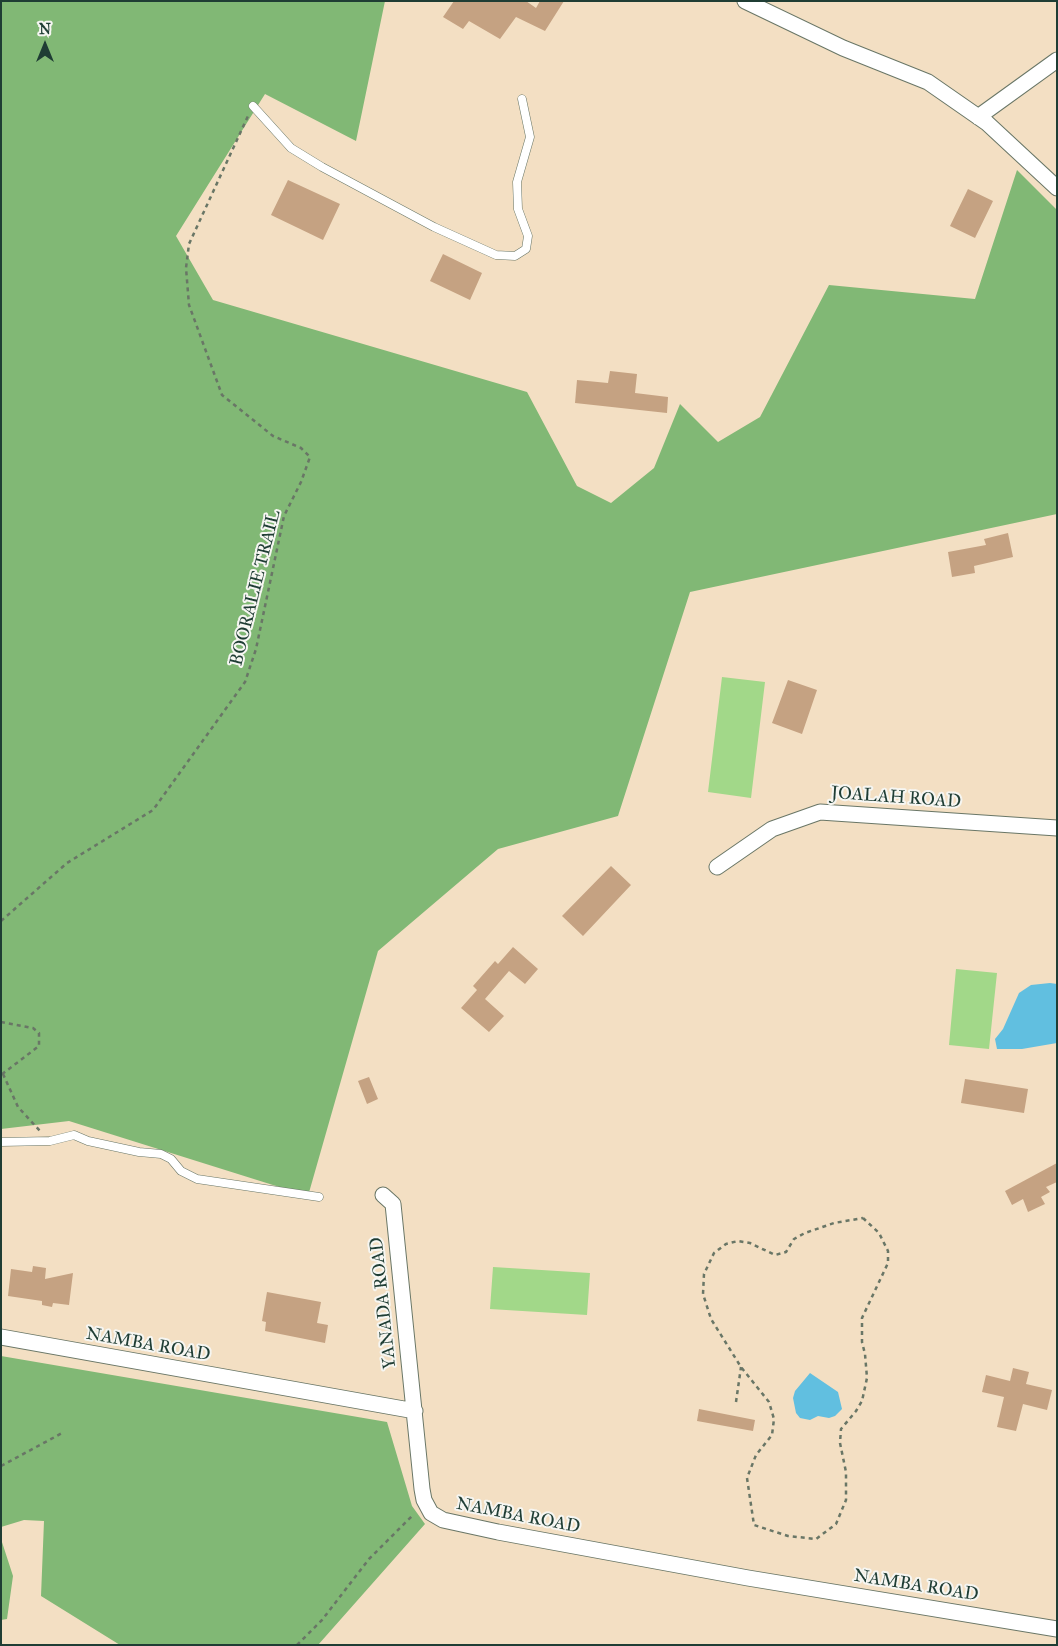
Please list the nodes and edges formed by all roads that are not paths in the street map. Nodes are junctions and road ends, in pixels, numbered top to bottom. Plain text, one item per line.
1 (745, 1) edge
2 (1057, 60) edge
3 (522, 99) dead end
4 (253, 106) road end
5 (978, 117) junction
6 (1057, 188) edge
7 (1057, 828) edge
8 (717, 866) dead end
9 (1, 1142) edge
10 (383, 1195) dead end
11 (319, 1197) dead end
12 (1, 1337) edge
13 (414, 1411) junction
14 (1057, 1629) edge

1 - 5 street
2 - 5 street
3 - 4 lane
5 - 6 street
7 - 8 street, JOALAH ROAD
9 - 11 lane
10 - 13 street, YANADA ROAD
12 - 13 street, NAMBA ROAD
13 - 14 street, NAMBA ROAD

